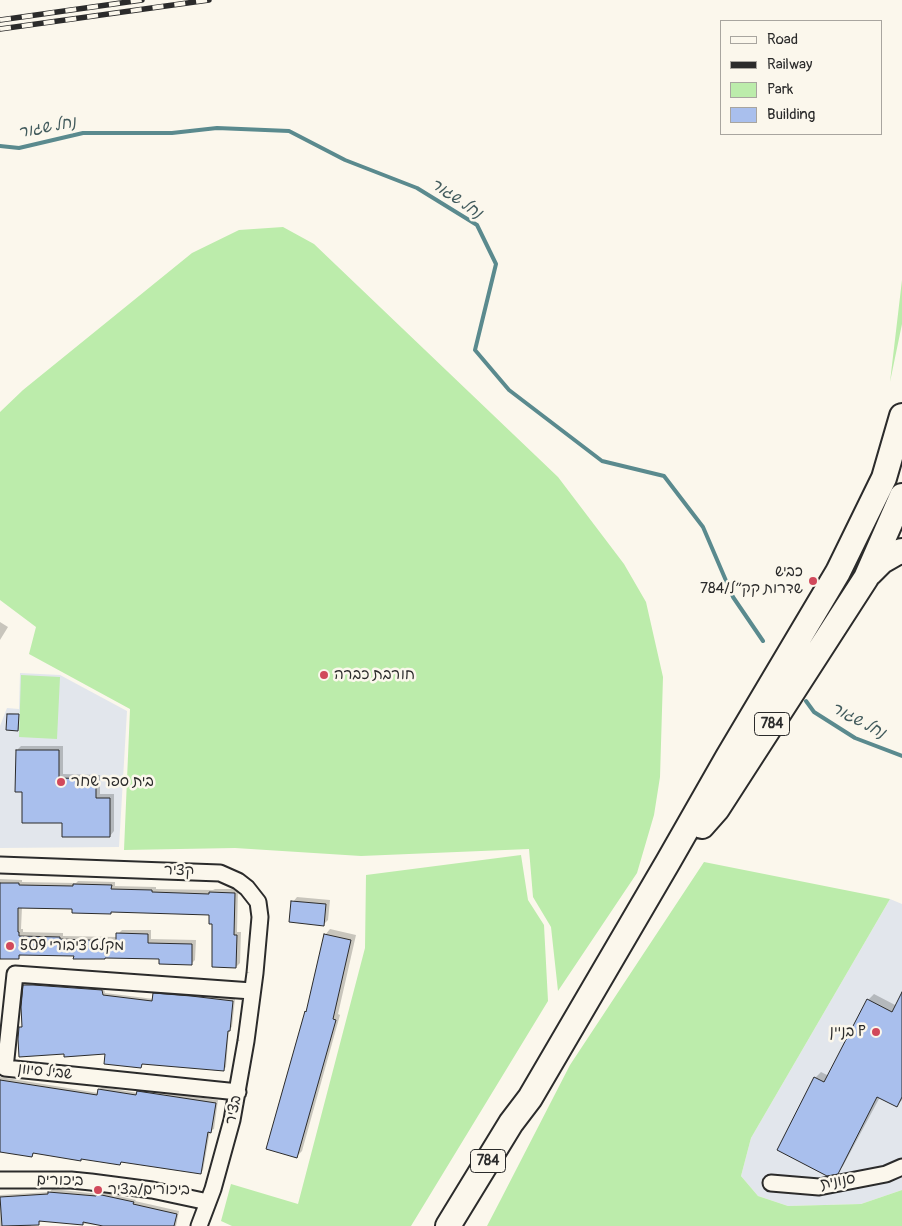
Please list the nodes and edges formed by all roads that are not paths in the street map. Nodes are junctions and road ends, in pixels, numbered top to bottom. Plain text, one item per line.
1 (902, 416) edge
2 (902, 496) edge
3 (902, 551) edge
4 (866, 578) junction
5 (668, 862) junction
6 (0, 865) edge
7 (252, 991) junction
8 (238, 1092) junction
9 (530, 1098) junction
10 (902, 1167) edge
11 (0, 1180) edge
12 (772, 1183) dead end
13 (208, 1202) junction
14 (199, 1226) edge
15 (448, 1226) edge
16 (464, 1226) edge

1 - 5 main road, 784
2 - 4 main road, 784
3 - 4 main road
4 - 5 main road, 784
5 - 9 main road, 784
6 - 7 street, קציר
7 - 8 street, בציר
7 - 8 street, שביל סיוון
8 - 13 street, בציר
9 - 15 main road, 784
9 - 16 main road
10 - 12 street, סנונית
11 - 13 street, ביכורים
13 - 14 street, בציר

